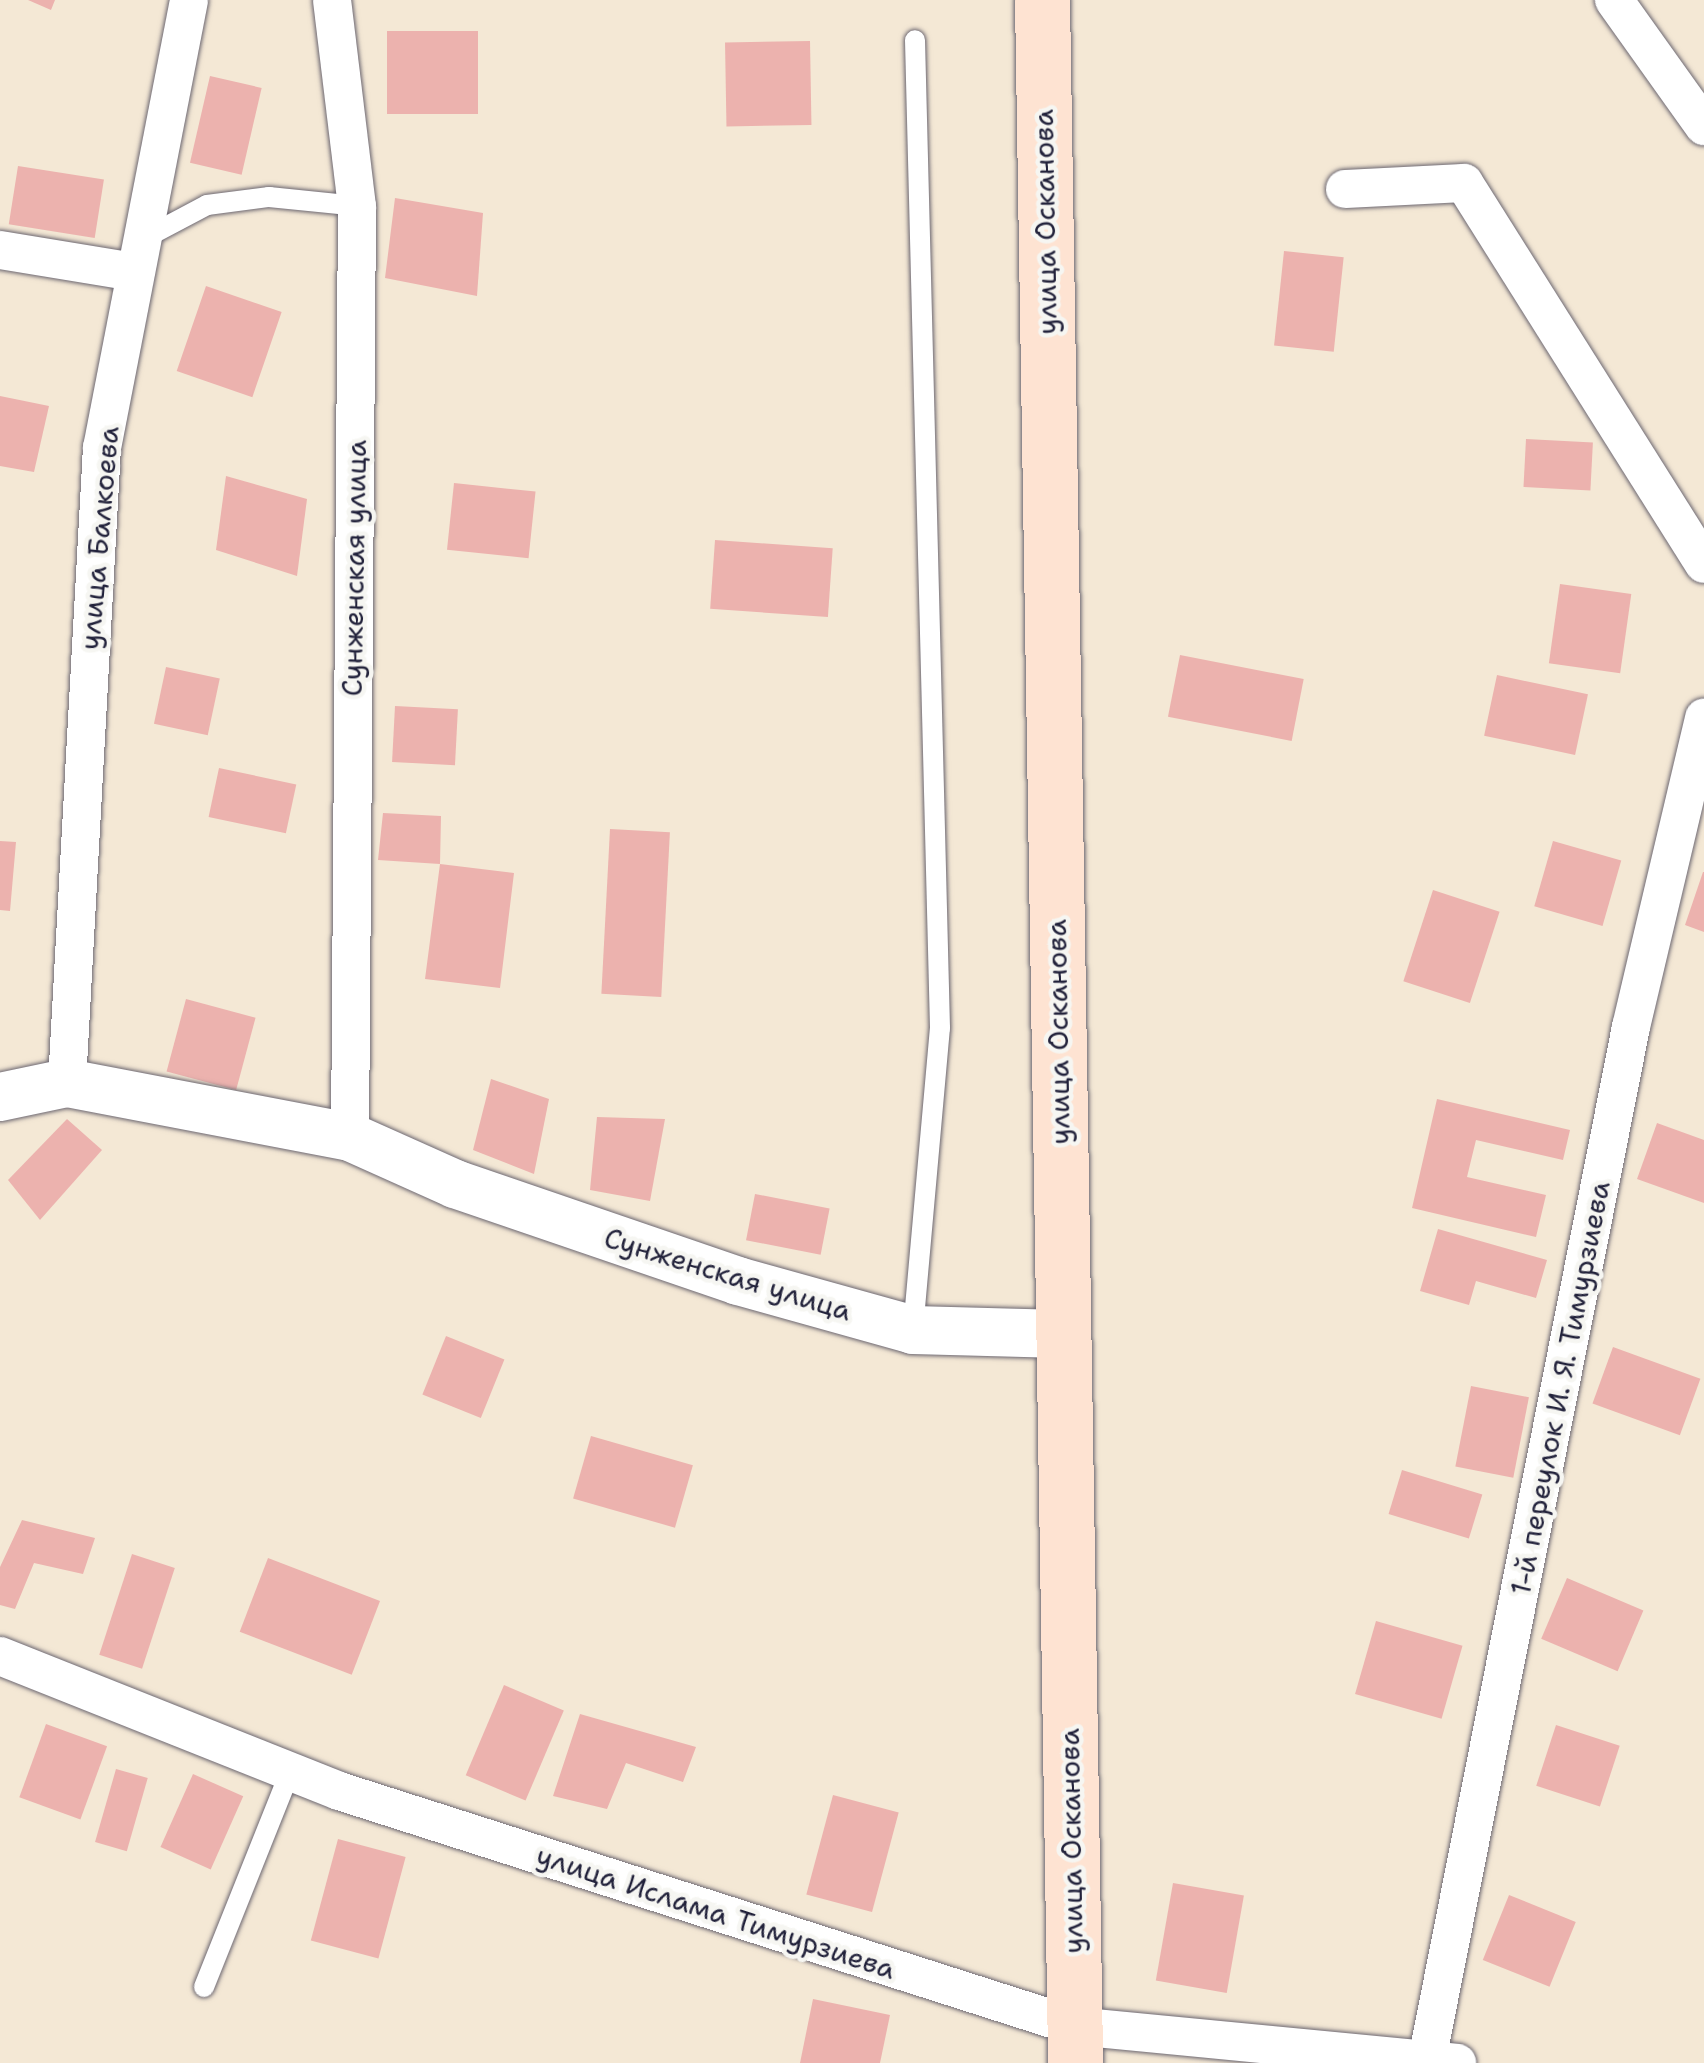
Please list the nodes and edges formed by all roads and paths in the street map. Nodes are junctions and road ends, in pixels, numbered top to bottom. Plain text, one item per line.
1 (189, 0) edge
2 (332, 0) edge
3 (1042, 0) edge
4 (1614, 0) edge
5 (915, 40) dead end
6 (1704, 126) edge
7 (1345, 189) dead end
8 (357, 206) junction
9 (0, 250) edge
10 (138, 256) junction
11 (1704, 564) edge
12 (1704, 718) edge
13 (67, 1083) junction
14 (0, 1097) edge
15 (350, 1137) junction
16 (912, 1330) junction
17 (1062, 1334) junction
18 (0, 1656) edge
19 (290, 1772) junction
20 (204, 1987) dead end
21 (1074, 2044) edge
22 (1442, 2062) edge

1 - 10 street, улица Балкоева
2 - 8 street, Сунженская улица
3 - 17 main road, улица Осканова
4 - 6 street
5 - 16 lane
7 - 11 street
8 - 10 lane
8 - 15 street, Сунженская улица
9 - 10 street
10 - 13 street, улица Балкоева
12 - 22 street, 1-й переулок И. Я. Тимурзиева
13 - 14 street, Сунженская улица
13 - 15 street, Сунженская улица
15 - 16 street, Сунженская улица
16 - 17 street, Сунженская улица
17 - 21 main road, улица Осканова
18 - 19 street, улица Ислама Тимурзиева
19 - 20 lane
19 - 21 street, улица Ислама Тимурзиева
21 - 22 street, улица Ислама Тимурзиева

